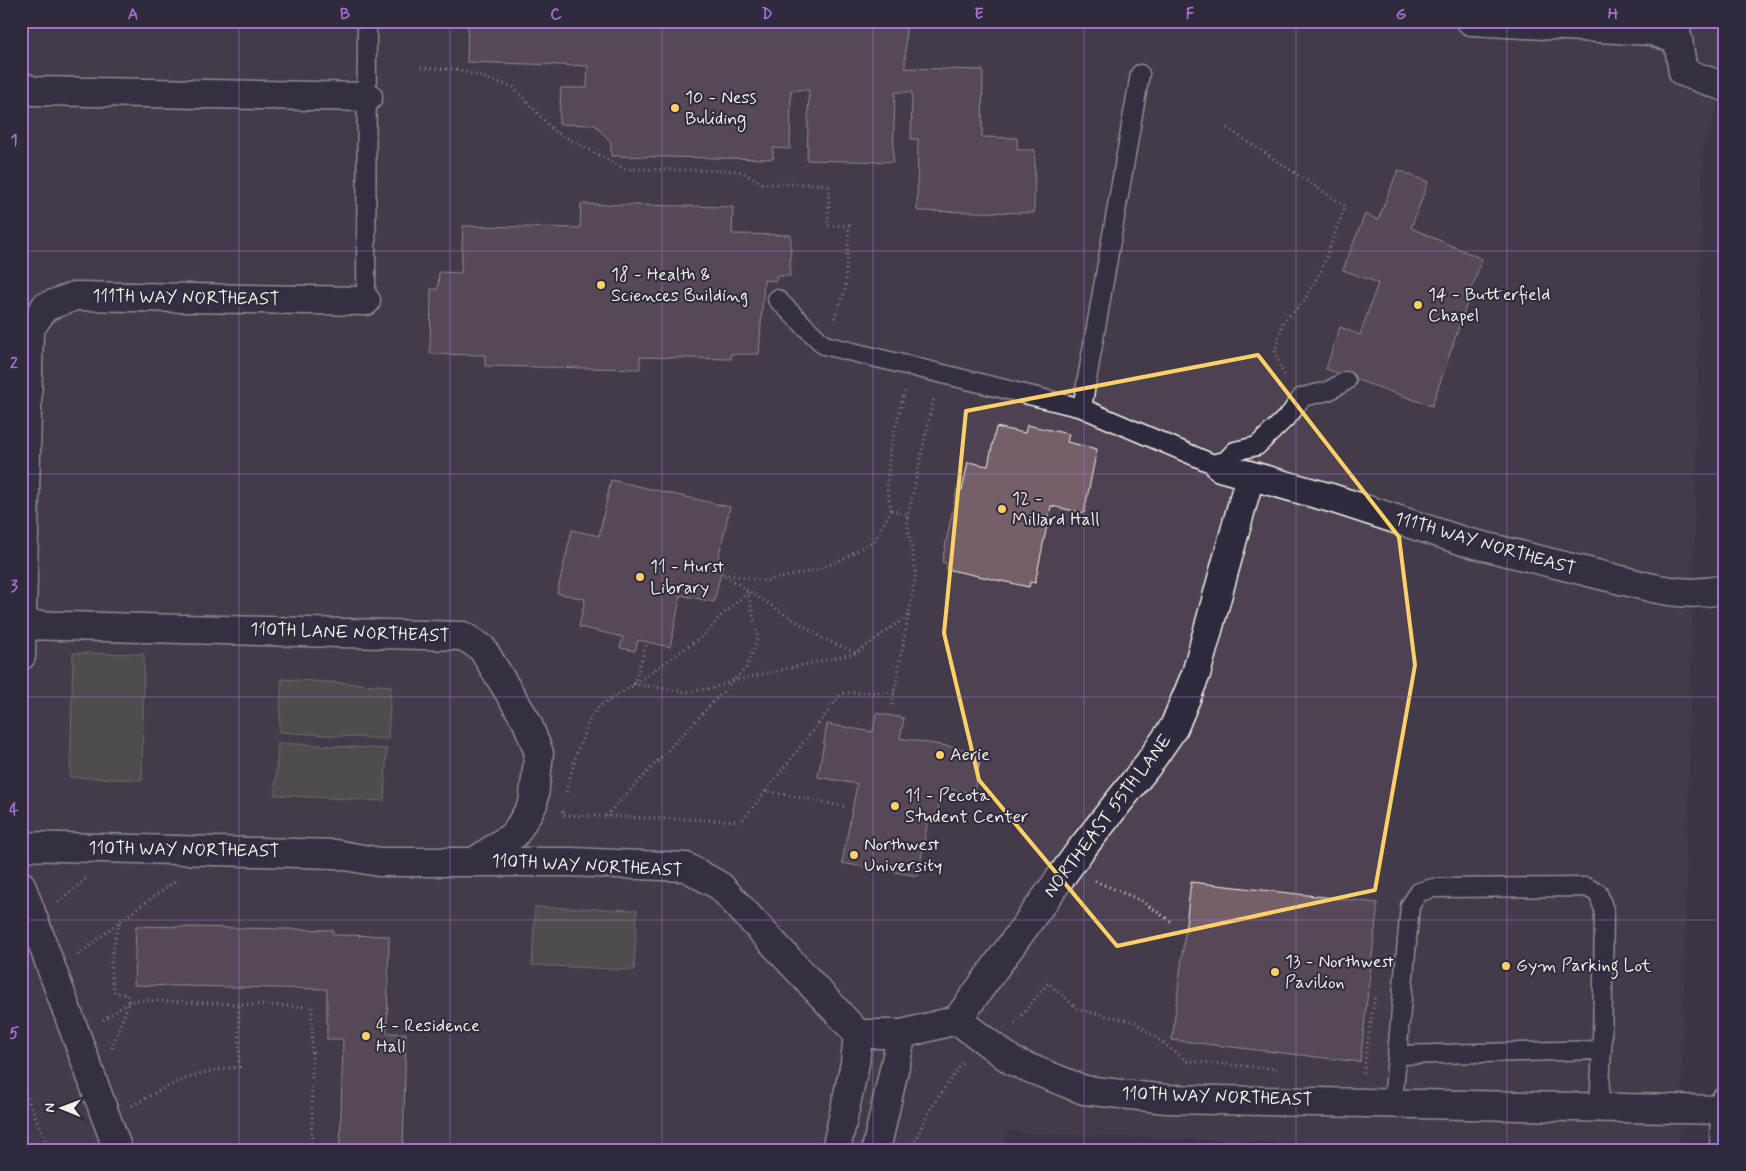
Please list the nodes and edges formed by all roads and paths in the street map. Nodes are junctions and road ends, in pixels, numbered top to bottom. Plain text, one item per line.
1 (367, 21) edge
2 (1471, 21) edge
3 (1681, 31) edge
4 (421, 68) dead end
5 (1140, 74) dead end
6 (21, 86) edge
7 (1725, 87) edge
8 (368, 97) junction
9 (1227, 128) dead end
10 (846, 291) dead end
11 (777, 299) dead end
12 (366, 301) joint
13 (25, 328) edge
14 (910, 365) junction
15 (940, 372) junction
16 (1346, 381) dead end
17 (1302, 397) junction
18 (1082, 408) junction
19 (1220, 468) junction
20 (1250, 476) junction
21 (891, 510) junction
22 (910, 515) junction
23 (1725, 589) edge
24 (748, 592) junction
25 (908, 616) junction
26 (22, 625) edge
27 (646, 645) dead end
28 (856, 653) junction
29 (21, 656) edge
30 (733, 681) junction
31 (634, 684) junction
32 (894, 692) junction
33 (892, 705) dead end
34 (766, 791) junction
35 (564, 799) dead end
36 (564, 807) dead end
37 (847, 807) dead end
38 (606, 816) junction
39 (21, 846) edge
40 (477, 860) junction
41 (92, 874) dead end
42 (184, 875) dead end
43 (1088, 878) dead end
44 (21, 885) edge
45 (58, 902) dead end
46 (120, 921) junction
47 (1173, 923) dead end
48 (76, 956) dead end
49 (1376, 990) dead end
50 (128, 1002) junction
51 (238, 1004) junction
52 (957, 1020) junction
53 (100, 1021) dead end
54 (1015, 1023) dead end
55 (858, 1034) junction
56 (902, 1034) junction
57 (1602, 1050) junction
58 (111, 1051) dead end
59 (1398, 1054) junction
60 (966, 1056) dead end
61 (1284, 1070) dead end
62 (1362, 1077) dead end
63 (25, 1093) dead end
64 (1725, 1101) edge
65 (1393, 1102) junction
66 (131, 1106) dead end
67 (1599, 1106) junction
68 (1725, 1110) edge
69 (50, 1150) edge
70 (118, 1150) edge
71 (312, 1150) edge
72 (836, 1150) edge
73 (876, 1150) edge
74 (911, 1150) edge
75 (1724, 1150) edge

1 - 8 lane
2 - 3 street
3 - 7 street
4 - 10 path
5 - 18 lane
6 - 8 street
8 - 12 lane
9 - 17 path
11 - 14 lane
12 - 13 street, 111TH WAY NORTHEAST
13 - 26 street
14 - 15 lane
14 - 21 path
15 - 18 lane
15 - 22 path
16 - 17 lane
17 - 19 lane
18 - 19 lane
19 - 20 street, 111TH WAY NORTHEAST
20 - 23 street, 111TH WAY NORTHEAST
20 - 52 street, NORTHEAST 55TH LANE
21 - 22 path
21 - 24 path
22 - 25 path
24 - 28 path
24 - 30 path
24 - 31 path
25 - 28 path
25 - 32 path
26 - 29 street
26 - 40 street, 110TH LANE NORTHEAST
27 - 31 path
28 - 30 path
30 - 31 path
30 - 38 path
31 - 35 path
32 - 33 path
32 - 34 path
34 - 37 path
34 - 38 path
36 - 38 path
39 - 40 street, 110TH WAY NORTHEAST
40 - 55 street, 110TH WAY NORTHEAST
41 - 45 path
42 - 46 path
43 - 47 path
44 - 70 street
46 - 48 path
46 - 50 path
49 - 62 path
50 - 51 path
50 - 53 path
50 - 58 path
51 - 66 path
51 - 71 path
52 - 56 street
52 - 65 street, 110TH WAY NORTHEAST
54 - 61 path
55 - 56 street
55 - 72 street
56 - 73 street
57 - 59 lane
57 - 59 lane
57 - 67 lane
59 - 65 lane
60 - 74 path
63 - 69 path
64 - 68 street
65 - 67 street, 110TH WAY NORTHEAST
67 - 68 street, 110TH WAY NORTHEAST
68 - 75 street

